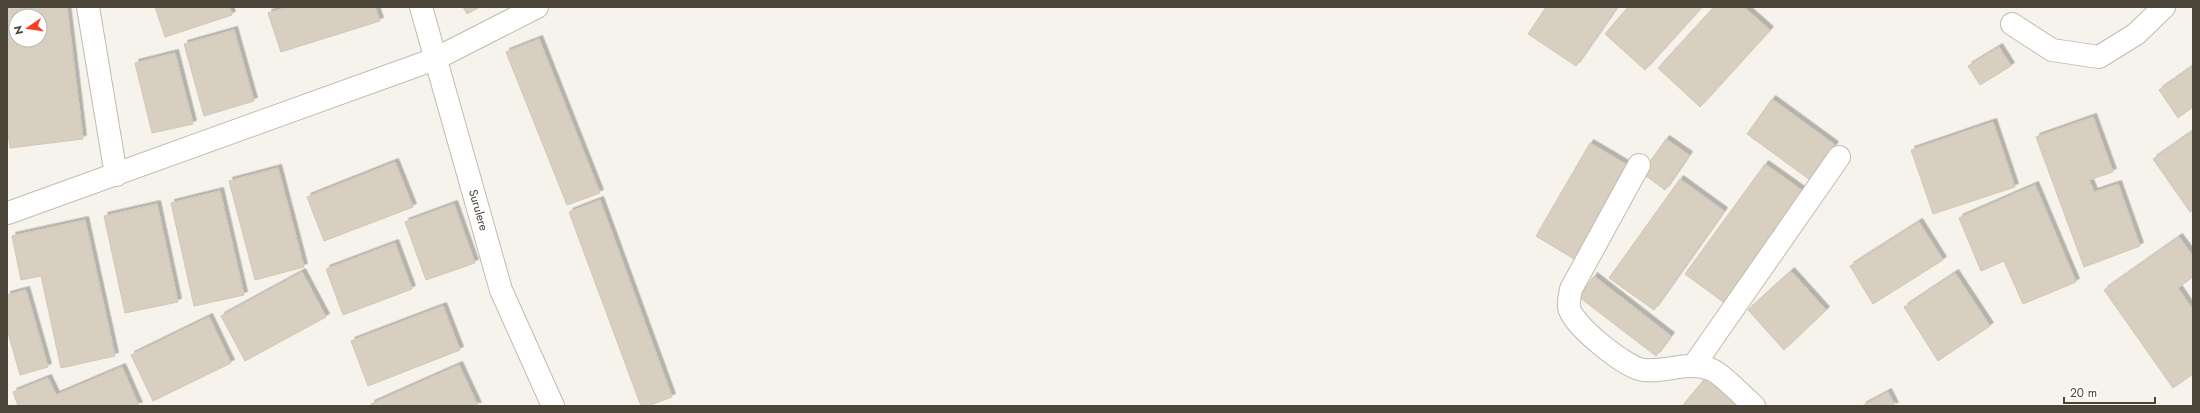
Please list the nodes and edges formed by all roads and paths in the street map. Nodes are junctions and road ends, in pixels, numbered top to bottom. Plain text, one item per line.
1 (88, 7) edge
2 (421, 7) edge
3 (537, 7) edge
4 (2164, 7) edge
5 (2012, 24) dead end
6 (435, 59) junction
7 (1839, 157) dead end
8 (1639, 165) dead end
9 (116, 175) junction
10 (8, 213) dead end
11 (1694, 365) junction
12 (553, 406) edge
13 (1754, 406) edge

1 - 9 street
2 - 6 street, Surulere
3 - 6 street
4 - 5 street
6 - 9 street
6 - 12 street, Surulere
7 - 11 street
8 - 11 street
9 - 10 street
11 - 13 street

